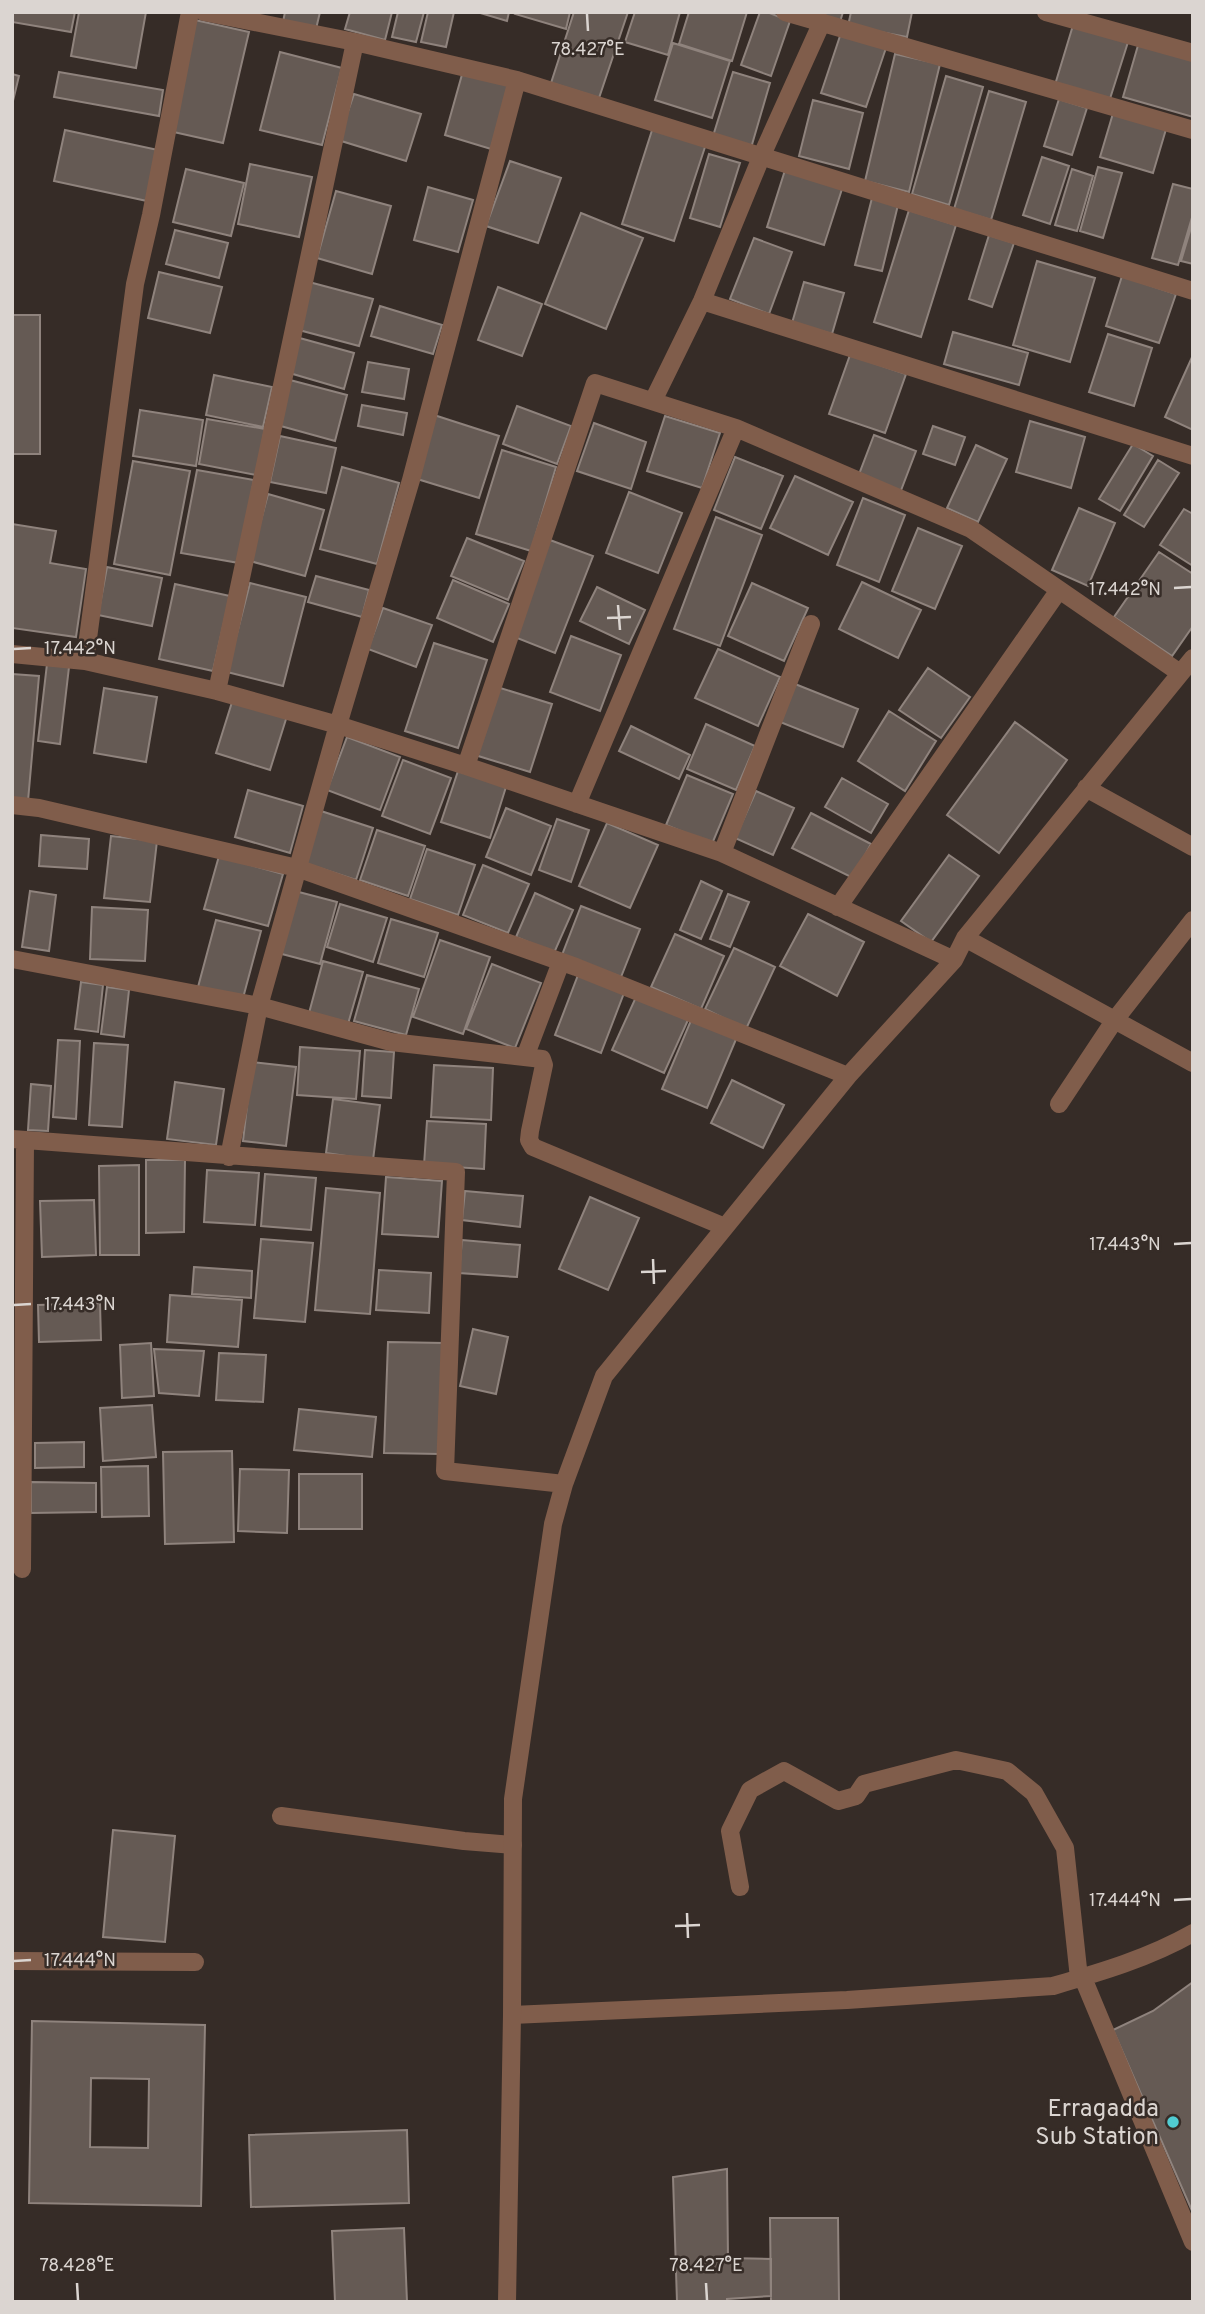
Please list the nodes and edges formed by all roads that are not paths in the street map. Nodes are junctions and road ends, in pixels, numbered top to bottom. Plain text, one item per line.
1 (190, 12) edge
2 (204, 12) edge
3 (785, 12) edge
4 (1045, 12) edge
5 (822, 23) junction
6 (355, 42) junction
7 (1193, 53) edge
8 (517, 80) junction
9 (1193, 130) edge
10 (762, 155) junction
11 (1193, 290) edge
12 (702, 301) junction
13 (653, 401) junction
14 (736, 428) junction
15 (1193, 456) edge
16 (1059, 590) junction
17 (811, 624) dead end
18 (12, 654) edge
19 (1193, 658) edge
20 (85, 660) junction
21 (1180, 673) junction
22 (217, 691) junction
23 (338, 725) junction
24 (466, 766) junction
25 (1086, 788) junction
26 (577, 804) junction
27 (12, 805) edge
28 (1193, 847) edge
29 (722, 853) junction
30 (297, 868) junction
31 (838, 907) junction
32 (1193, 920) edge
33 (965, 938) junction
34 (12, 959) edge
35 (954, 960) junction
36 (561, 962) junction
37 (259, 1006) junction
38 (1114, 1021) junction
39 (525, 1056) junction
40 (1193, 1063) edge
41 (848, 1076) junction
42 (1059, 1104) dead end
43 (18, 1140) edge
44 (229, 1157) junction
45 (725, 1227) junction
46 (564, 1484) junction
47 (22, 1569) dead end
48 (281, 1816) dead end
49 (513, 1845) junction
50 (740, 1887) dead end
51 (1193, 1933) edge
52 (12, 1961) edge
53 (195, 1962) dead end
54 (1081, 1978) junction
55 (512, 2015) junction
56 (1193, 2242) edge
57 (507, 2302) edge

1 - 20 street
2 - 6 street
3 - 5 street
4 - 7 street
5 - 9 street
5 - 10 street
6 - 8 street
6 - 22 street
8 - 10 street
8 - 23 street
10 - 11 street
10 - 12 street
12 - 13 street
12 - 15 street
13 - 14 street
13 - 24 street
14 - 16 street
14 - 26 street
16 - 21 street
16 - 31 street
17 - 29 street
18 - 20 street
19 - 21 street
20 - 22 street
21 - 25 street
22 - 23 street
23 - 24 street
23 - 30 street
24 - 26 street
25 - 28 street
25 - 33 street
26 - 29 street
27 - 30 street
29 - 31 street
30 - 36 street
30 - 37 street
31 - 35 street
32 - 38 street
33 - 35 street
33 - 38 street
34 - 37 street
35 - 41 street
36 - 39 street
36 - 41 street
37 - 39 street
37 - 44 street
38 - 40 street
38 - 42 street
39 - 45 street
41 - 45 street
43 - 44 street
43 - 47 street
44 - 46 street
45 - 46 street
46 - 49 street
48 - 49 street
49 - 55 street
50 - 54 street
51 - 54 street
52 - 53 street
54 - 55 street
54 - 56 street
55 - 57 street

